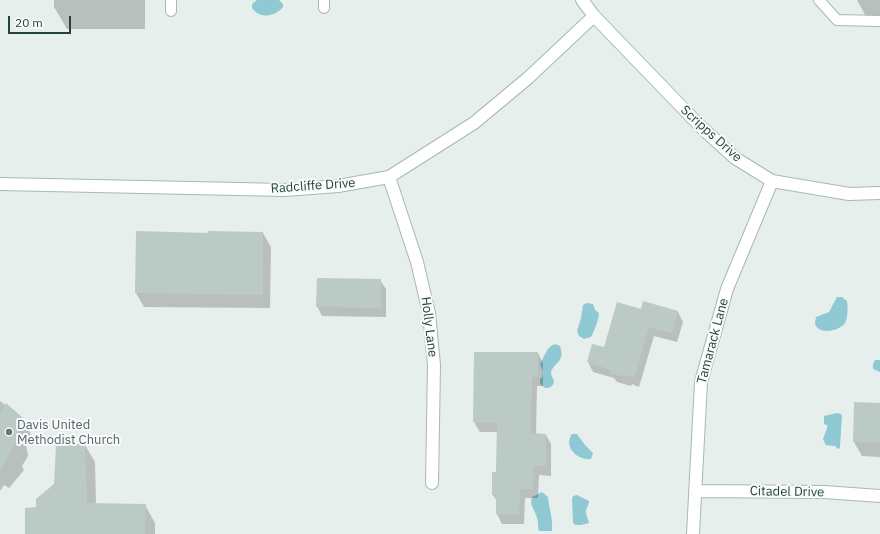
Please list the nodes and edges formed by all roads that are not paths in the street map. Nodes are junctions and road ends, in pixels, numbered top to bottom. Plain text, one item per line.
1 (171, 0) edge
2 (582, 0) edge
3 (819, 0) edge
4 (171, 11) dead end
5 (594, 16) junction
6 (880, 20) edge
7 (389, 177) junction
8 (772, 182) junction
9 (0, 184) edge
10 (880, 193) edge
11 (432, 483) dead end
12 (695, 491) junction
13 (880, 496) edge
14 (693, 534) edge

1 - 4 lane
2 - 5 street, Scripps Drive
3 - 6 lane
5 - 7 street, Radcliffe Drive
5 - 8 street, Scripps Drive
7 - 9 street, Radcliffe Drive
7 - 11 street, Holly Lane
8 - 10 street, Scripps Drive
8 - 12 street, Tamarack Lane
12 - 13 street, Citadel Drive
12 - 14 street, Tamarack Lane

